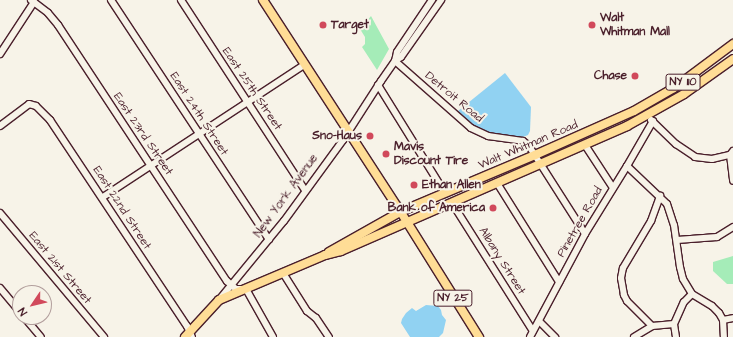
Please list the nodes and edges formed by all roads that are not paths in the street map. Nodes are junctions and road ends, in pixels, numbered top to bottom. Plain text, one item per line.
1 (111, 0) edge
2 (181, 0) edge
3 (263, 0) edge
4 (432, 0) edge
5 (441, 0) edge
6 (32, 1) edge
7 (733, 44) edge
8 (0, 54) edge
9 (733, 59) edge
10 (394, 61) junction
11 (304, 65) junction
12 (378, 85) junction
13 (674, 88) junction
14 (247, 102) junction
15 (642, 106) junction
16 (650, 118) junction
17 (0, 126) edge
18 (627, 126) junction
19 (348, 132) junction
20 (199, 133) junction
21 (585, 145) junction
22 (731, 153) edge
23 (535, 155) junction
24 (541, 164) junction
25 (151, 166) junction
26 (628, 166) junction
27 (733, 181) edge
28 (497, 183) junction
29 (613, 188) junction
30 (305, 190) junction
31 (445, 193) junction
32 (660, 196) junction
33 (102, 197) junction
34 (452, 203) junction
35 (400, 212) junction
36 (0, 213) edge
37 (406, 222) junction
38 (733, 227) edge
39 (585, 234) junction
40 (269, 240) junction
41 (677, 240) junction
42 (325, 255) junction
43 (283, 273) junction
44 (559, 282) junction
45 (231, 284) junction
46 (0, 288) edge
47 (246, 289) junction
48 (692, 294) junction
49 (218, 300) junction
50 (12, 302) edge
51 (733, 318) edge
52 (723, 320) junction
53 (539, 321) junction
54 (198, 323) junction
55 (674, 324) junction
56 (31, 325) edge
57 (652, 326) junction
58 (532, 334) edge
59 (189, 335) edge
60 (41, 337) edge
61 (104, 337) edge
62 (273, 337) edge
63 (329, 337) edge
64 (479, 337) edge
65 (555, 337) edge
66 (634, 337) edge
67 (676, 337) edge
68 (724, 337) edge

1 - 20 street, East 24th Street
2 - 14 street, East 25th Street
3 - 11 main road, NY 25
4 - 10 street, New York Avenue
5 - 10 street, New York Avenue
6 - 8 street
6 - 25 street, East 23rd Street
7 - 13 main road, Walt Whitman Road / NY 110
9 - 16 main road, Walt Whitman Road / NY 110
10 - 12 street, New York Avenue
10 - 23 street, Detroit Road
11 - 14 street
11 - 19 main road, NY 25
12 - 19 street, New York Avenue
12 - 31 street
13 - 15 main road, Walt Whitman Road / NY 110
13 - 16 main road
14 - 20 street
14 - 30 street, East 25th Street
15 - 18 main road
15 - 23 main road, Walt Whitman Road / NY 110
16 - 18 main road, Walt Whitman Road / NY 110
16 - 22 street
16 - 26 street, Pinetree Road
17 - 33 street, East 22nd Street
18 - 21 main road, Walt Whitman Road / NY 110
19 - 30 street, New York Avenue
19 - 35 main road, NY 25
20 - 25 street
20 - 40 street, East 24th Street
21 - 24 main road, Walt Whitman Road / NY 110
21 - 29 street
22 - 27 street
23 - 24 street, Detroit Road
23 - 31 main road, Walt Whitman Road / NY 110
24 - 28 main road, Walt Whitman Road / NY 110
24 - 39 street, Detroit Road
25 - 33 street
25 - 45 street, East 23rd Street
26 - 29 street, Pinetree Road
26 - 32 street
28 - 34 main road, Walt Whitman Road / NY 110
28 - 44 street
29 - 39 street, Pinetree Road
30 - 40 street, New York Avenue
31 - 35 main road, Walt Whitman Road / NY 110
32 - 41 street
32 - 57 street
33 - 59 street, East 22nd Street
34 - 37 main road, Walt Whitman Road / NY 110
34 - 58 street, Albany Street
35 - 37 main road, NY 25
35 - 42 main road, Walt Whitman Road / NY 110
36 - 61 street, East 21st Street
37 - 42 main road, Walt Whitman Road / NY 110
37 - 64 main road, NY 25
38 - 41 street
39 - 44 street, Pinetree Road
40 - 45 street, New York Avenue
41 - 48 street
42 - 43 main road, Walt Whitman Road / NY 110
43 - 47 main road, Walt Whitman Road / NY 110
43 - 63 street
44 - 53 street, Pinetree Road
45 - 47 street
45 - 49 street, New York Avenue
46 - 50 street
47 - 49 main road, Walt Whitman Road / NY 110
47 - 54 main road, Walt Whitman Road / NY 110
47 - 62 street
48 - 52 street
48 - 55 street
49 - 54 main road, New York Avenue / NY 110
51 - 52 street
52 - 68 street
53 - 58 street, Pinetree Road
53 - 65 street
54 - 59 main road, New York Avenue / NY 110
55 - 57 street
55 - 67 street
56 - 60 street
57 - 66 street

